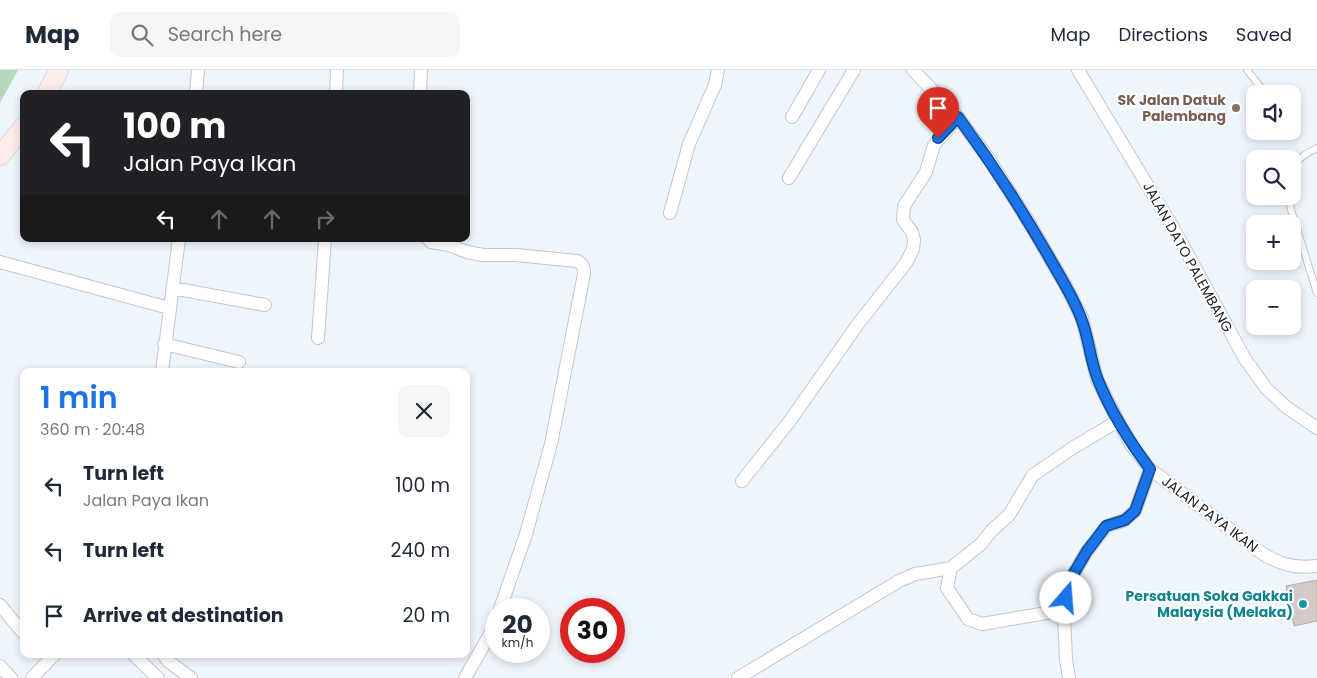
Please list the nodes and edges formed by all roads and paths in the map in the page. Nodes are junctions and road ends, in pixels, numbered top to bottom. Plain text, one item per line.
1 (59, 70) edge
2 (198, 70) edge
3 (337, 70) edge
4 (421, 70) edge
5 (718, 70) edge
6 (819, 70) edge
7 (854, 70) edge
8 (913, 70) edge
9 (1078, 70) edge
10 (1247, 70) edge
11 (1259, 85) edge
12 (48, 90) edge
13 (196, 90) edge
14 (336, 90) edge
15 (420, 90) edge
16 (792, 116) dead end
17 (958, 117) junction
18 (20, 132) edge
19 (1317, 148) edge
20 (0, 156) edge
21 (1301, 158) edge
22 (789, 178) dead end
23 (1290, 205) edge
24 (670, 213) dead end
25 (179, 242) edge
26 (325, 242) edge
27 (430, 242) edge
28 (0, 262) edge
29 (172, 288) junction
30 (1317, 293) edge
31 (265, 305) dead end
32 (169, 308) junction
33 (318, 338) dead end
34 (164, 344) junction
35 (239, 362) dead end
36 (162, 368) edge
37 (1118, 421) junction
38 (1317, 428) edge
39 (1150, 469) junction
40 (742, 480) dead end
41 (1317, 566) edge
42 (951, 568) junction
43 (504, 598) edge
44 (0, 605) edge
45 (1064, 610) junction
46 (20, 629) edge
47 (485, 642) edge
48 (45, 658) edge
49 (137, 658) edge
50 (166, 658) edge
51 (0, 666) edge
52 (11, 678) edge
53 (32, 678) edge
54 (158, 678) edge
55 (191, 678) edge
56 (465, 678) edge
57 (738, 678) edge
58 (1069, 678) edge

1 - 12 main road
2 - 13 street
3 - 14 street
4 - 15 street
5 - 24 street
6 - 16 street
7 - 22 street
8 - 17 street, JALAN PAYA IKAN
9 - 38 street, JALAN DATO PALEMBANG
10 - 11 lane
17 - 37 street, JALAN PAYA IKAN
17 - 40 street
18 - 20 main road
19 - 21 lane
23 - 30 lane
25 - 29 street
26 - 33 street
27 - 43 street
28 - 32 street
29 - 31 street
29 - 32 street
32 - 34 street
34 - 35 street
34 - 36 street
37 - 39 street, JALAN PAYA IKAN
37 - 42 street
39 - 41 street, JALAN PAYA IKAN
39 - 45 street
42 - 45 street
42 - 57 street
44 - 46 street
45 - 58 street
47 - 56 street
48 - 53 street
49 - 54 street
50 - 55 street
51 - 52 street

